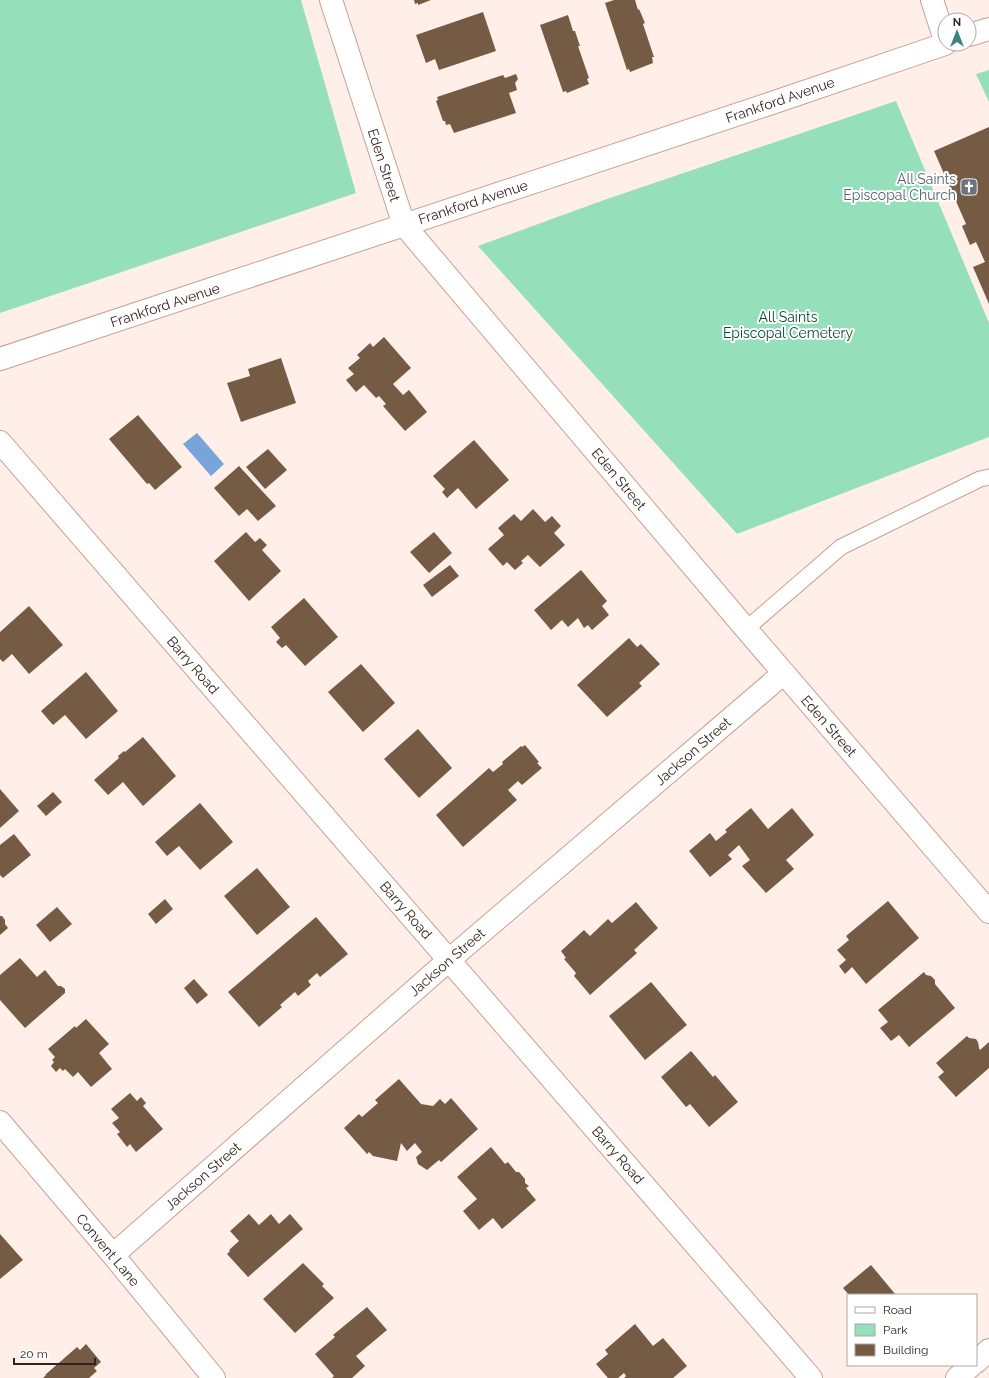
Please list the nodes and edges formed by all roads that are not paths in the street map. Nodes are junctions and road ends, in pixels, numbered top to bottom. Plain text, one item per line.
1 (331, 0) edge
2 (932, 0) edge
3 (937, 15) edge
4 (989, 29) edge
5 (977, 33) edge
6 (937, 47) edge
7 (404, 225) junction
8 (0, 359) edge
9 (0, 442) edge
10 (989, 477) edge
11 (746, 629) junction
12 (784, 673) junction
13 (989, 912) edge
14 (449, 960) junction
15 (0, 1122) edge
16 (113, 1255) junction
17 (989, 1350) edge
18 (977, 1361) edge
19 (971, 1366) edge
20 (214, 1378) edge
21 (811, 1378) edge
22 (958, 1378) edge

1 - 7 street, Eden Street
2 - 3 street
4 - 5 street
6 - 7 street, Frankford Avenue
7 - 8 street, Frankford Avenue
7 - 11 street, Eden Street
9 - 14 street, Barry Road
10 - 11 lane
11 - 12 street, Eden Street
12 - 13 street, Eden Street
12 - 14 street, Jackson Street
14 - 16 street, Jackson Street
14 - 21 street, Barry Road
15 - 16 street, Convent Lane
16 - 20 street, Convent Lane
17 - 18 street
19 - 22 street

